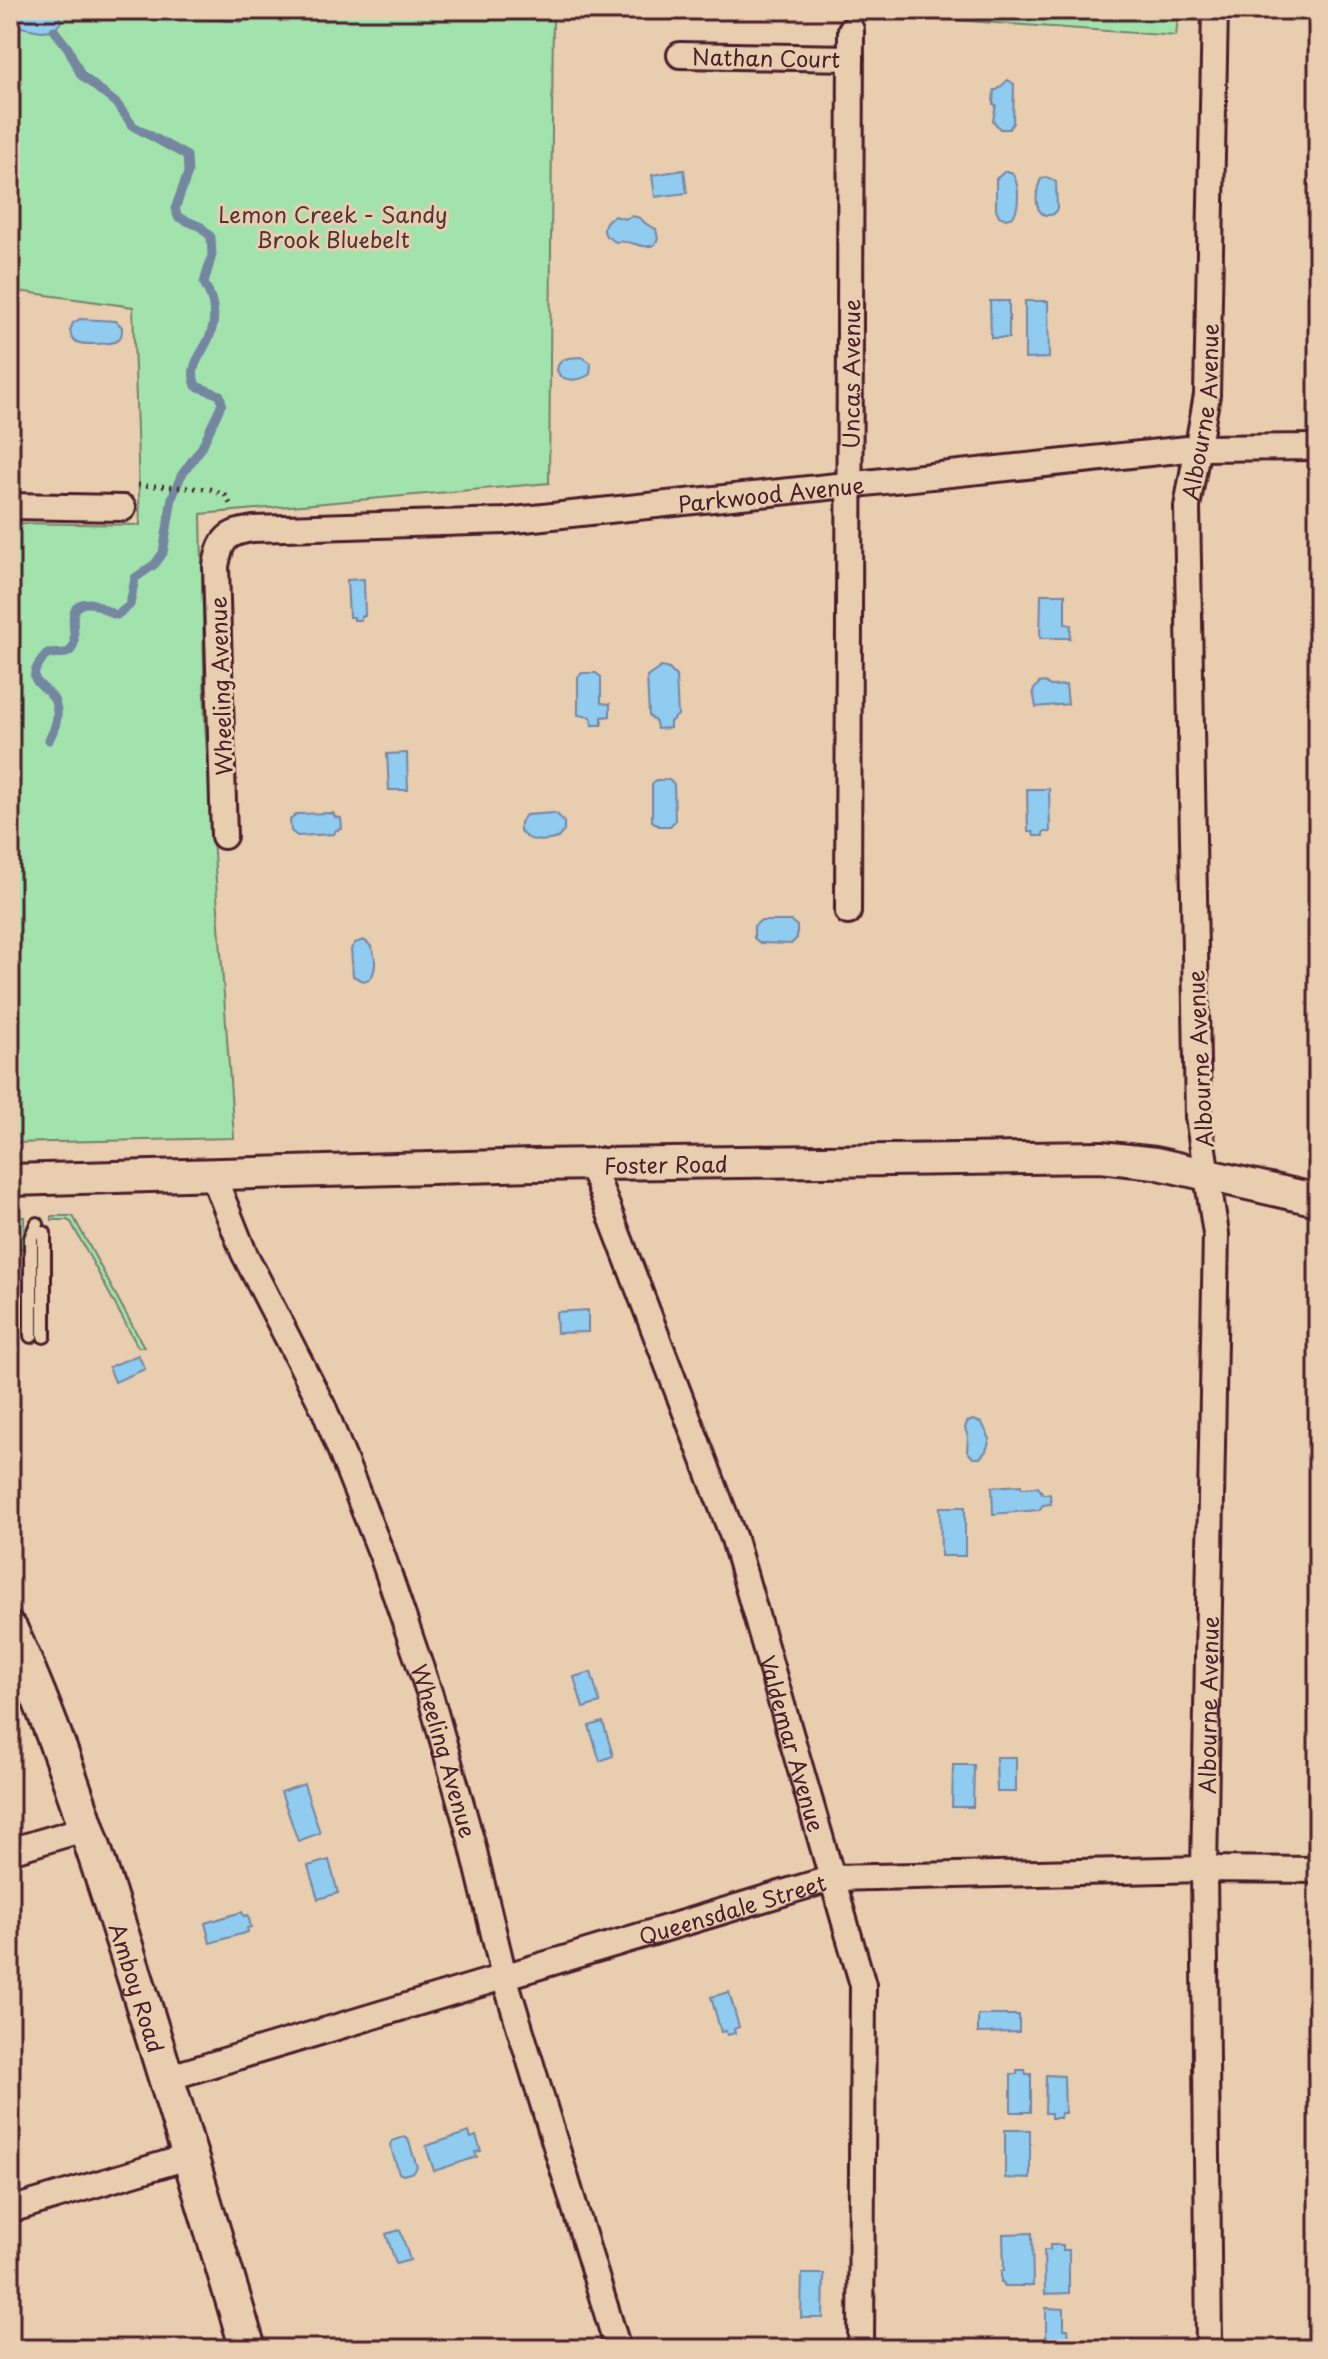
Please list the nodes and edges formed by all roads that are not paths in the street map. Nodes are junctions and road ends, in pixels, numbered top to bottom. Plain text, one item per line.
1 (1215, 10) edge
2 (851, 30) dead end
3 (680, 55) dead end
4 (851, 58) junction
5 (1318, 447) edge
6 (1197, 448) junction
7 (849, 485) junction
8 (10, 506) edge
9 (123, 508) dead end
10 (225, 538) joint
11 (224, 836) dead end
12 (848, 912) dead end
13 (591, 1164) junction
14 (213, 1175) junction
15 (1207, 1175) junction
16 (10, 1180) edge
17 (1318, 1200) edge
18 (41, 1229) dead end
19 (38, 1336) dead end
20 (10, 1630) edge
21 (87, 1828) junction
22 (10, 1851) edge
23 (1204, 1869) junction
24 (1318, 1870) edge
25 (833, 1878) junction
26 (504, 1976) junction
27 (167, 2078) junction
28 (191, 2156) junction
29 (10, 2210) edge
30 (248, 2349) edge
31 (618, 2349) edge
32 (861, 2349) edge
33 (1209, 2349) edge

1 - 6 street, Albourne Avenue
2 - 4 street, Uncas Avenue
3 - 4 street, Nathan Court
4 - 7 street, Uncas Avenue
5 - 6 street, Parkwood Avenue
6 - 7 street, Parkwood Avenue
6 - 15 street, Albourne Avenue
7 - 10 street, Parkwood Avenue
7 - 12 street, Uncas Avenue
8 - 9 street
10 - 11 street, Wheeling Avenue
13 - 14 street, Foster Road
13 - 15 street, Foster Road
13 - 25 street, Valdemar Avenue
14 - 16 street, Foster Road
14 - 26 street, Wheeling Avenue
15 - 17 street, Foster Road
15 - 23 street, Albourne Avenue
18 - 19 lane
20 - 21 main road, Amboy Road
21 - 22 street
21 - 27 main road, Amboy Road
23 - 24 street, Queensdale Street
23 - 25 street, Queensdale Street
23 - 33 street, Albourne Avenue
25 - 26 street, Queensdale Street
25 - 32 street, Valdemar Avenue
26 - 27 street, Queensdale Street
26 - 31 street, Wheeling Avenue
27 - 28 main road, Amboy Road
28 - 29 street
28 - 30 main road, Amboy Road

